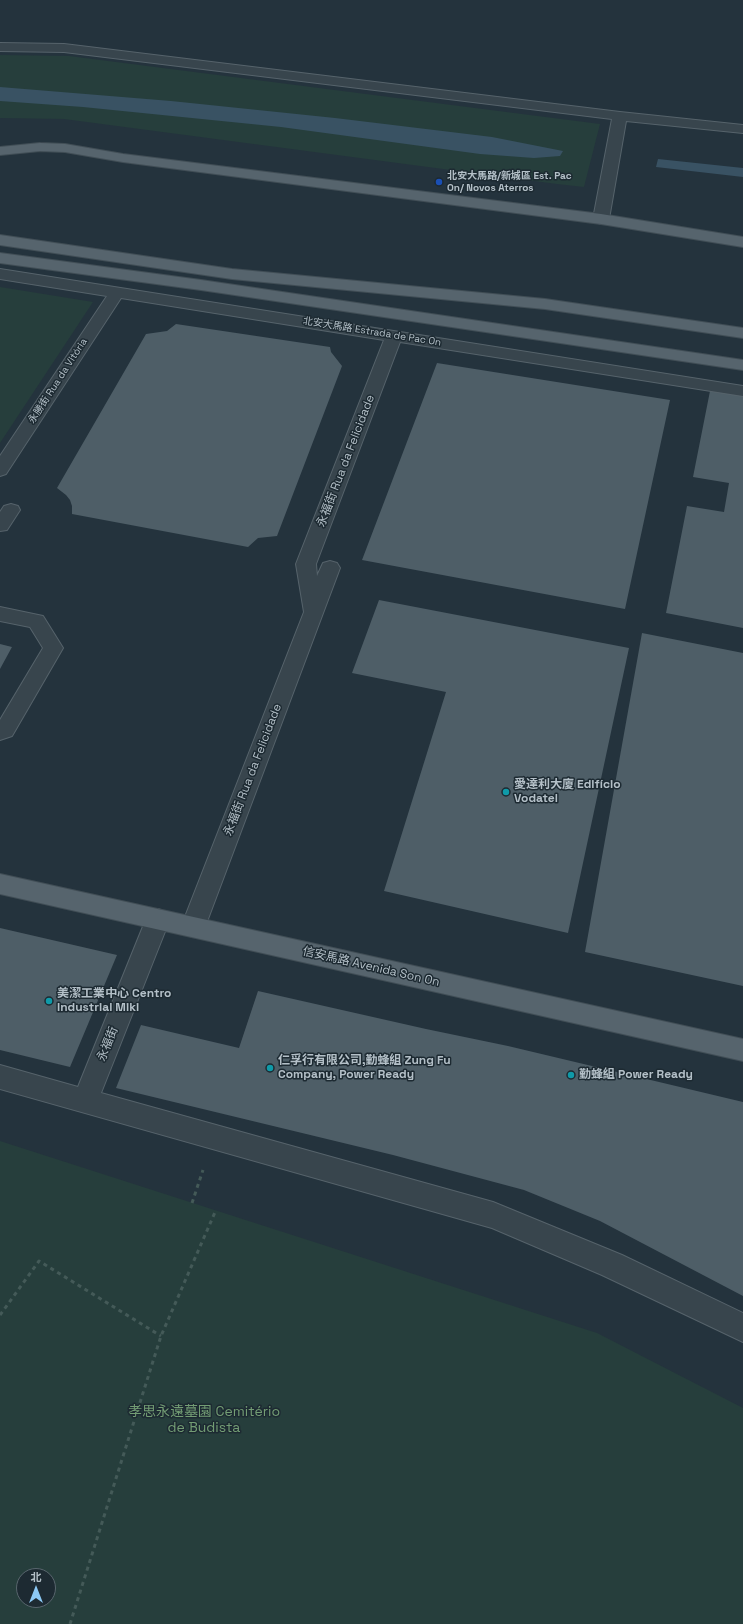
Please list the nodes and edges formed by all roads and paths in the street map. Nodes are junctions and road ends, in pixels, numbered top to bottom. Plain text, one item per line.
1 (0, 47) edge
2 (620, 116) junction
3 (743, 130) edge
4 (0, 151) edge
5 (123, 158) junction
6 (21, 163) dead end
7 (601, 219) junction
8 (0, 240) edge
9 (743, 242) edge
10 (0, 258) edge
11 (0, 274) edge
12 (117, 292) junction
13 (743, 333) edge
14 (394, 336) junction
15 (743, 365) edge
16 (743, 391) edge
17 (0, 470) edge
18 (11, 510) dead end
19 (0, 525) edge
20 (330, 568) dead end
21 (313, 612) junction
22 (0, 614) edge
23 (0, 732) edge
24 (0, 884) edge
25 (158, 919) junction
26 (193, 927) junction
27 (743, 1050) edge
28 (0, 1077) edge
29 (85, 1102) junction
30 (216, 1210) dead end
31 (0, 1315) edge
32 (743, 1328) edge
33 (161, 1336) junction
34 (70, 1624) edge

1 - 2 street
2 - 3 street
2 - 7 street
4 - 5 main road
5 - 6 main road
5 - 7 main road
7 - 9 main road
8 - 13 main road
10 - 15 main road, 北安大馬路 Estrada de Pac On
11 - 12 street, 北安大馬路 Estrada de Pac On
12 - 14 street, 北安大馬路 Estrada de Pac On
12 - 17 street, 永勝街 Rua da Vitória
14 - 16 street, 北安大馬路 Estrada de Pac On
14 - 21 street, 永福街 Rua da Felicidade
18 - 19 street
20 - 21 street, 永福街 Rua da Felicidade
21 - 26 street, 永福街 Rua da Felicidade
22 - 23 street
24 - 25 main road, 信安馬路 Avenida Son On
25 - 26 main road, 信安馬路 Avenida Son On
25 - 29 street, 永福街
26 - 27 main road, 信安馬路 Avenida Son On
28 - 29 street
29 - 32 street
30 - 33 path
31 - 33 path
33 - 34 path

